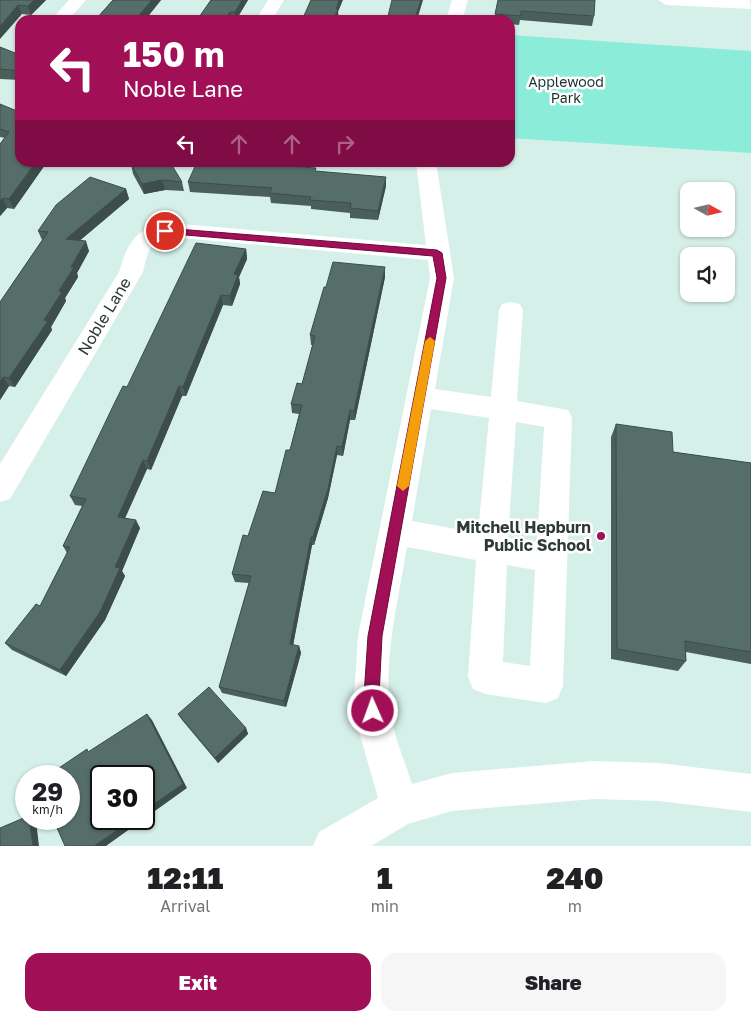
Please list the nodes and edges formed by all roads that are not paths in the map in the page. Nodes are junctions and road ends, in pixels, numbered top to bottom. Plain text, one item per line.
1 (78, 0) edge
2 (276, 0) edge
3 (460, 0) edge
4 (666, 0) edge
5 (750, 5) edge
6 (63, 15) edge
7 (267, 15) edge
8 (456, 15) edge
9 (427, 167) edge
10 (437, 253) junction
11 (511, 310) dead end
12 (420, 397) junction
13 (503, 409) junction
14 (0, 490) edge
15 (395, 531) junction
16 (492, 549) junction
17 (552, 558) junction
18 (751, 793) edge
19 (400, 807) junction
20 (333, 846) edge

1 - 6 street
2 - 7 street
3 - 8 street
4 - 5 street
9 - 10 street
10 - 12 street
10 - 14 street, Noble Lane
11 - 13 street
12 - 13 street
12 - 15 street
13 - 16 street
13 - 17 street
15 - 16 street
15 - 19 street
16 - 17 street
16 - 17 street
18 - 19 street
19 - 20 street

